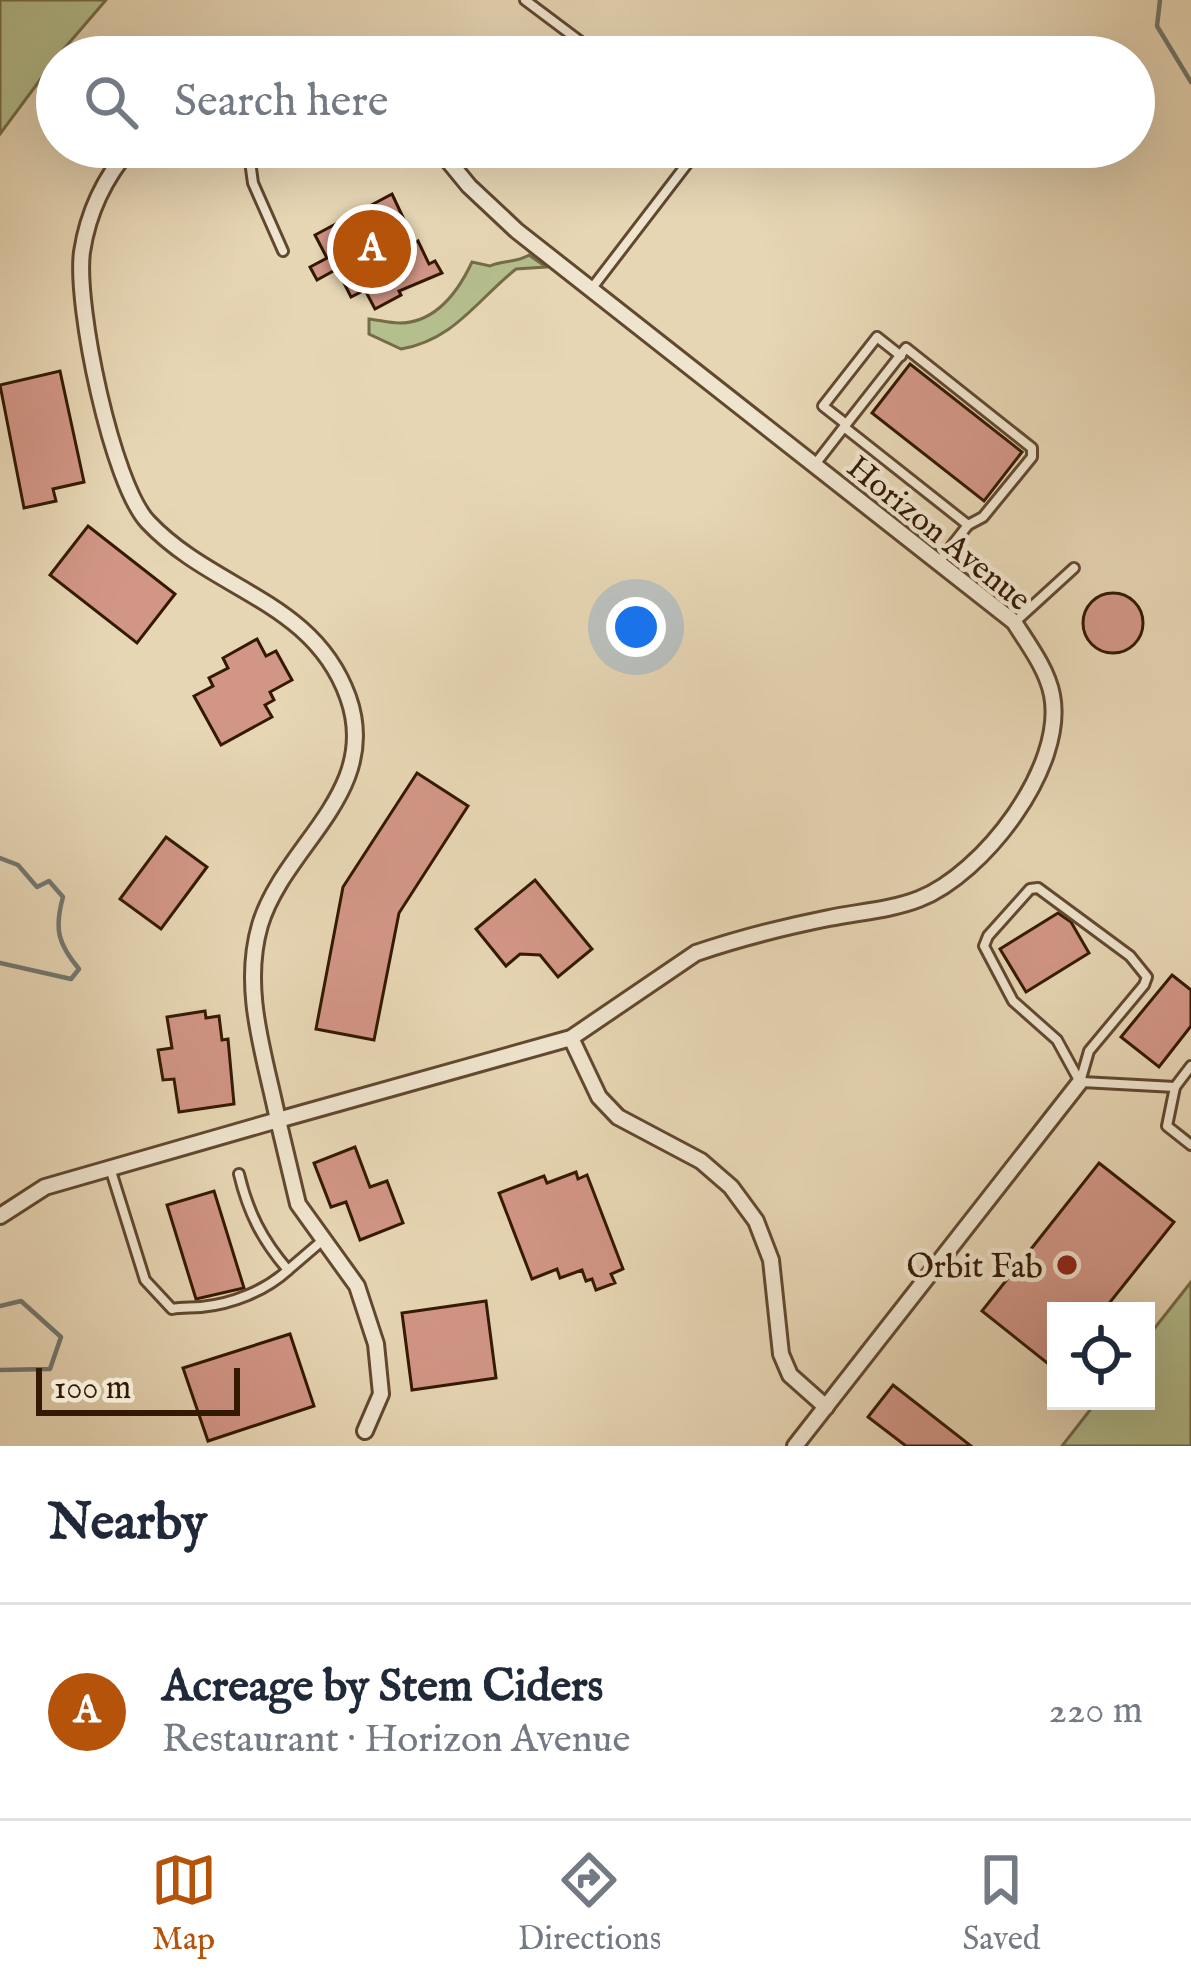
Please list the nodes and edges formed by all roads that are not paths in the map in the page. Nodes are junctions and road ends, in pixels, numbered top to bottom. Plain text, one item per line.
1 (525, 0) edge
2 (573, 36) edge
3 (117, 168) edge
4 (251, 168) edge
5 (455, 168) edge
6 (684, 168) edge
7 (283, 250) dead end
8 (591, 289) junction
9 (901, 356) junction
10 (845, 425) junction
11 (815, 465) junction
12 (968, 526) junction
13 (940, 562) junction
14 (1074, 568) dead end
15 (1015, 622) junction
16 (571, 1038) junction
17 (1191, 1066) edge
18 (1080, 1082) junction
19 (1175, 1087) junction
20 (278, 1120) junction
21 (1191, 1145) edge
22 (109, 1167) junction
23 (239, 1174) dead end
24 (0, 1216) edge
25 (324, 1239) junction
26 (288, 1270) junction
27 (826, 1407) junction
28 (365, 1431) dead end
29 (801, 1444) edge

1 - 2 lane
3 - 20 street
4 - 7 lane
5 - 8 street, Horizon Avenue
6 - 8 lane
8 - 11 street, Horizon Avenue
9 - 10 lane
9 - 10 lane
9 - 12 lane
10 - 11 lane
10 - 12 lane
11 - 13 street, Horizon Avenue
12 - 13 lane
13 - 15 street, Horizon Avenue
14 - 15 lane
15 - 16 street, Horizon Avenue
16 - 20 street, Horizon Avenue
16 - 27 street
17 - 19 lane
18 - 18 lane
18 - 19 lane
18 - 27 street
19 - 21 lane
20 - 22 street, Horizon Avenue
20 - 25 street
22 - 24 street, Horizon Avenue
22 - 26 lane
23 - 26 lane
25 - 26 lane
25 - 28 street
27 - 29 street

